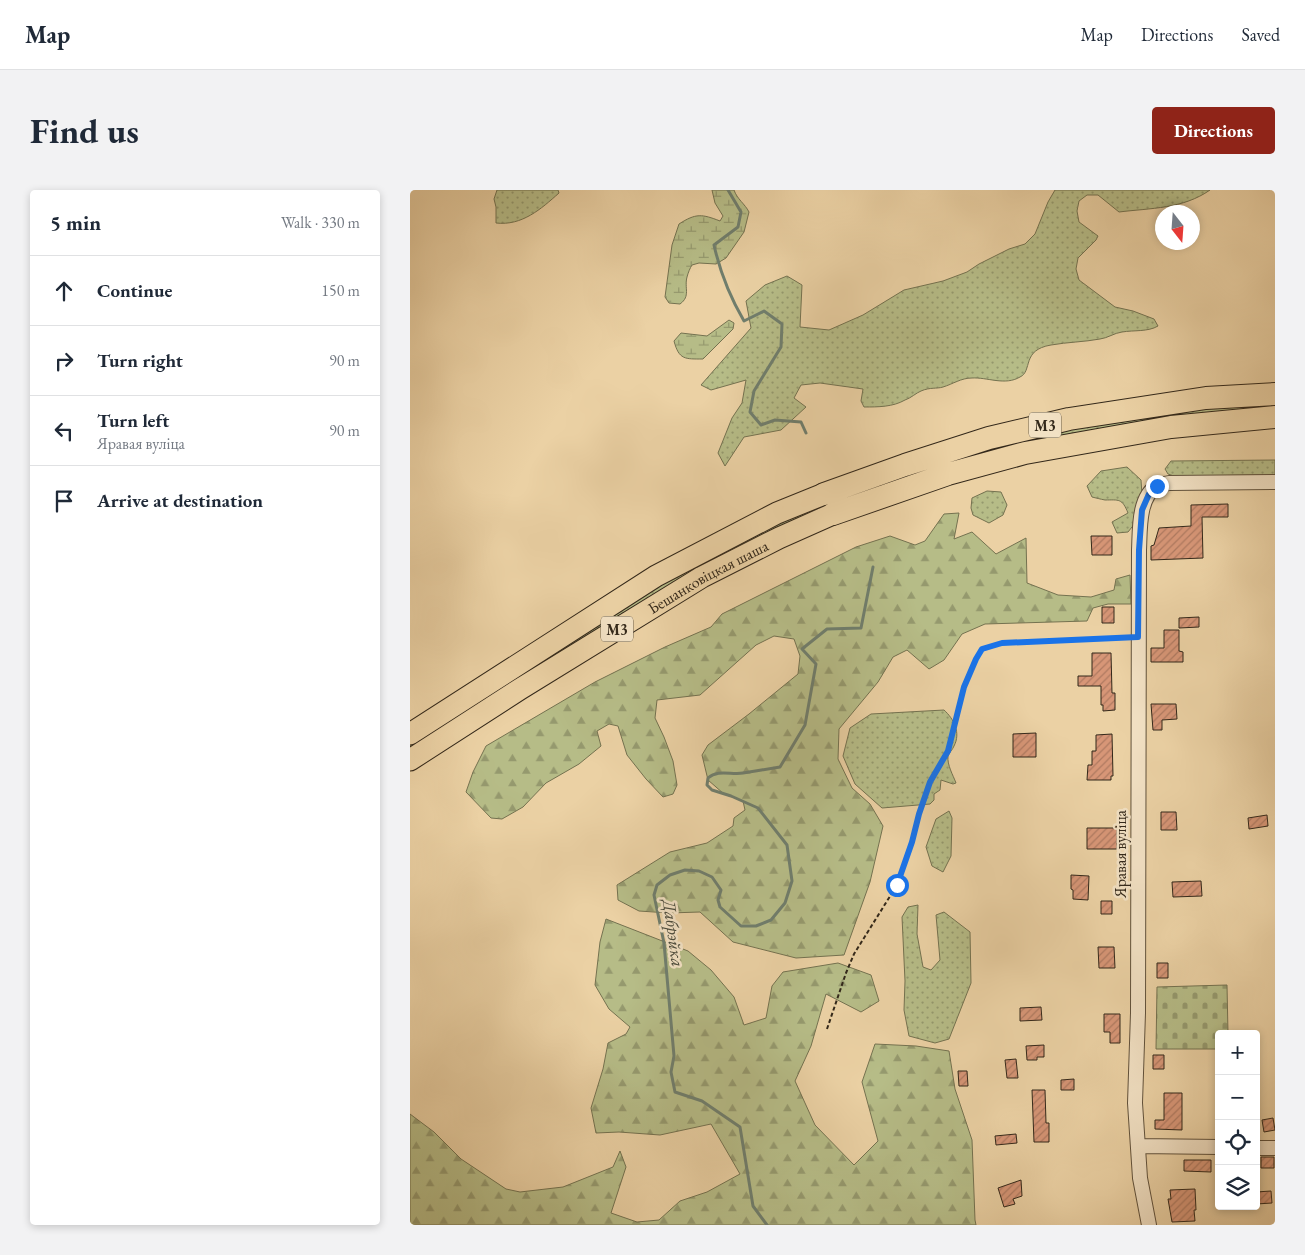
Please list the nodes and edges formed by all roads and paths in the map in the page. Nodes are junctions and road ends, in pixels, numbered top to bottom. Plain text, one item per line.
1 (1275, 394) edge
2 (1275, 417) edge
3 (1275, 482) edge
4 (829, 504) junction
5 (1138, 637) junction
6 (410, 734) edge
7 (410, 760) edge
8 (827, 1029) dead end
9 (1139, 1146) junction
10 (1215, 1147) edge
11 (1260, 1148) edge
12 (1275, 1148) edge
13 (1149, 1225) edge

1 - 4 highway, М3
2 - 4 highway, М3
3 - 5 street, Яравая вуліца
4 - 6 main road, Бешанковіцкая шаша / М3
4 - 7 main road, Бешанковіцкая шаша / М3
5 - 8 path
5 - 9 street, Яравая вуліца
9 - 10 street
9 - 13 street, Яравая вуліца
11 - 12 street

